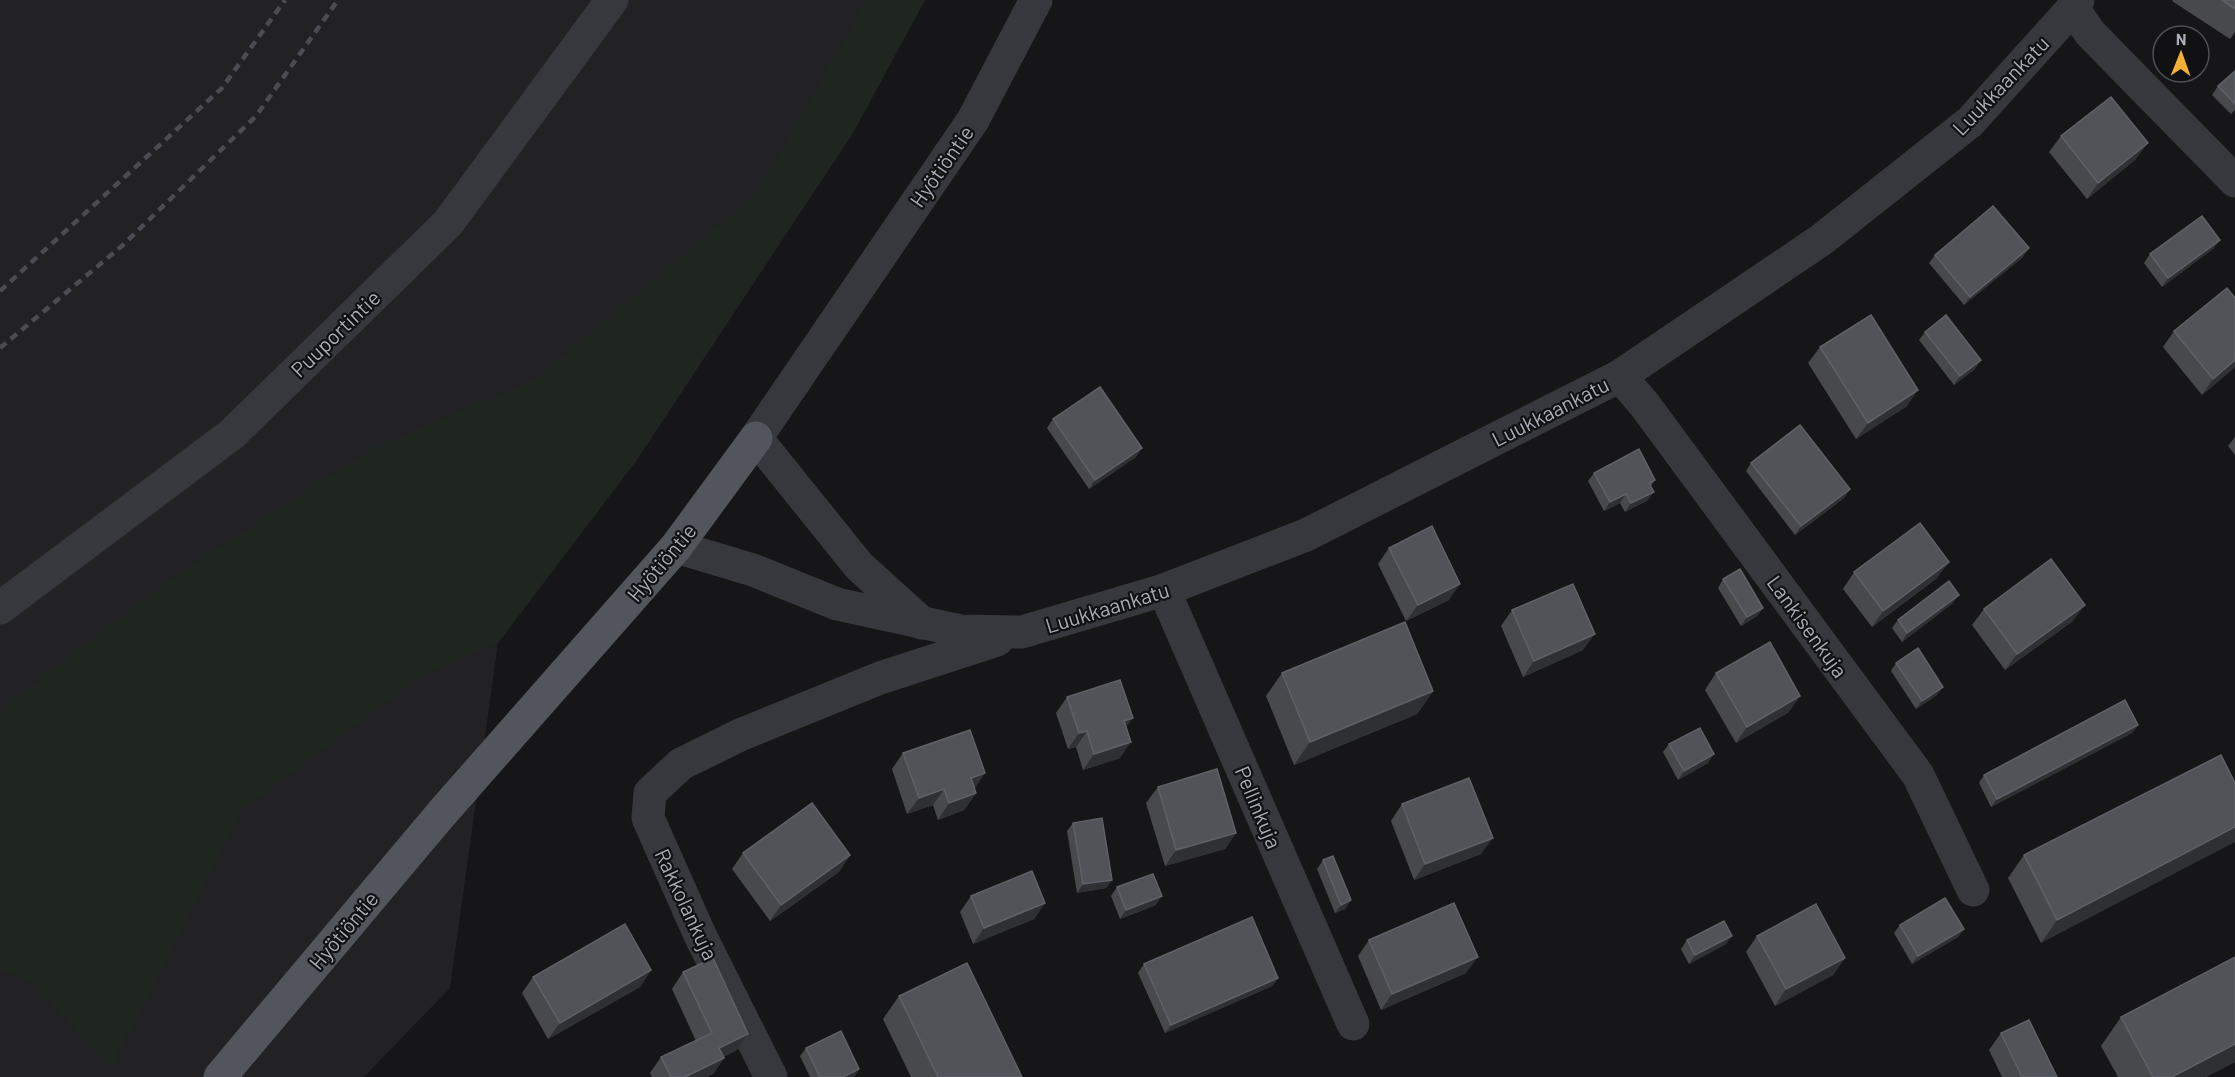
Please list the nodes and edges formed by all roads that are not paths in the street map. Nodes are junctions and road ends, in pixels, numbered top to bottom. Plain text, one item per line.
1 (612, 0) edge
2 (1036, 0) edge
3 (2075, 4) edge
4 (2235, 182) edge
5 (1620, 376) junction
6 (756, 438) junction
7 (676, 547) junction
8 (1164, 590) junction
9 (0, 608) edge
10 (923, 624) junction
11 (1022, 632) junction
12 (1973, 890) dead end
13 (1353, 1024) dead end
14 (220, 1077) edge
15 (771, 1077) edge

1 - 9 street, Puuportintie
2 - 6 street, Hyötiöntie
3 - 4 street
3 - 5 street, Luukkaankatu
5 - 8 street, Luukkaankatu
5 - 12 street, Lankisenkuja
6 - 7 main road, Hyötiöntie
6 - 10 street
7 - 10 street, Luukkaankatu
7 - 14 main road, Hyötiöntie
8 - 11 street, Luukkaankatu
8 - 13 street, Pellinkuja
10 - 11 street, Luukkaankatu
11 - 15 street, Rakkolankuja

